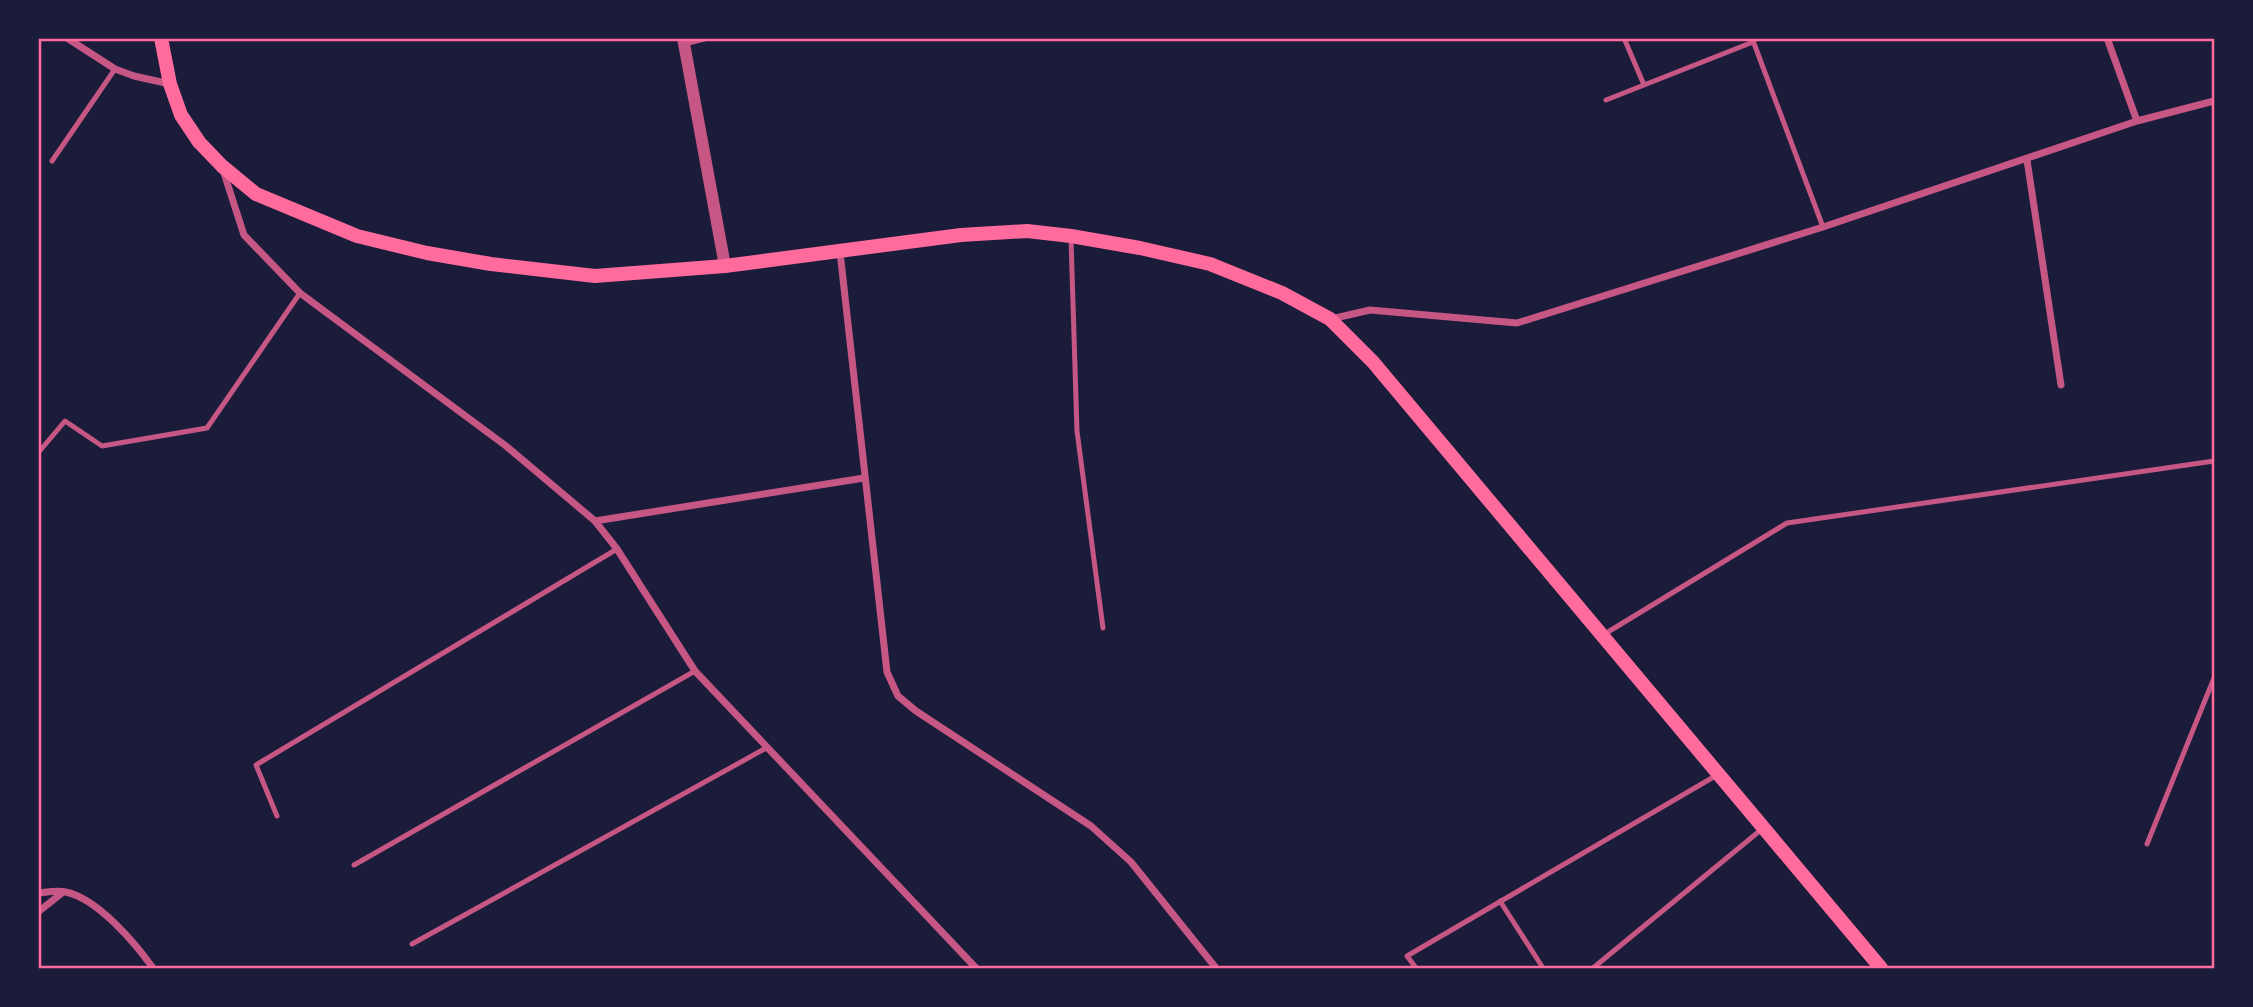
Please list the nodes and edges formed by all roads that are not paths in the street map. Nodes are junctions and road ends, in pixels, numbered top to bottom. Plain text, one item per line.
1 (67, 38) edge
2 (161, 38) edge
3 (704, 38) edge
4 (1624, 38) edge
5 (2107, 38) edge
6 (1752, 40) edge
7 (684, 41) edge
8 (115, 69) junction
9 (170, 84) junction
10 (1644, 85) junction
11 (1606, 100) dead end
12 (2214, 101) edge
13 (2137, 121) junction
14 (2027, 160) junction
15 (52, 161) dead end
16 (222, 166) junction
17 (1823, 227) junction
18 (1071, 236) junction
19 (840, 252) junction
20 (725, 266) junction
21 (300, 293) junction
22 (1330, 319) junction
23 (2061, 385) dead end
24 (38, 453) edge
25 (2214, 460) edge
26 (864, 478) junction
27 (595, 521) junction
28 (617, 549) junction
29 (1103, 628) dead end
30 (1603, 635) junction
31 (695, 671) junction
32 (2214, 678) edge
33 (768, 747) junction
34 (1720, 774) junction
35 (277, 816) dead end
36 (1764, 827) junction
37 (2147, 844) dead end
38 (354, 865) dead end
39 (64, 891) junction
40 (38, 893) edge
41 (1500, 901) junction
42 (38, 912) edge
43 (412, 944) dead end
44 (153, 968) edge
45 (976, 968) edge
46 (1216, 968) edge
47 (1416, 968) edge
48 (1543, 968) edge
49 (1593, 968) edge
50 (1881, 968) edge

1 - 8 street
2 - 9 main road
3 - 7 street
4 - 10 lane
5 - 13 street
6 - 10 lane
6 - 17 lane
7 - 20 street
8 - 9 street
8 - 15 lane
9 - 16 main road
10 - 11 lane
12 - 13 street
13 - 14 street
14 - 17 street
14 - 23 street
16 - 20 main road
16 - 21 street
17 - 22 street
18 - 19 main road
18 - 22 main road
18 - 29 lane
19 - 20 main road
19 - 26 street
21 - 24 lane
21 - 27 street
22 - 30 main road
25 - 30 lane
26 - 27 street
26 - 46 street
27 - 28 street
28 - 31 street
28 - 35 lane
30 - 34 main road
31 - 33 street
31 - 38 lane
32 - 37 lane
33 - 43 lane
33 - 45 street
34 - 36 main road
34 - 41 lane
36 - 49 lane
36 - 50 main road
39 - 40 street
39 - 42 street
39 - 44 street
41 - 47 lane
41 - 48 lane

